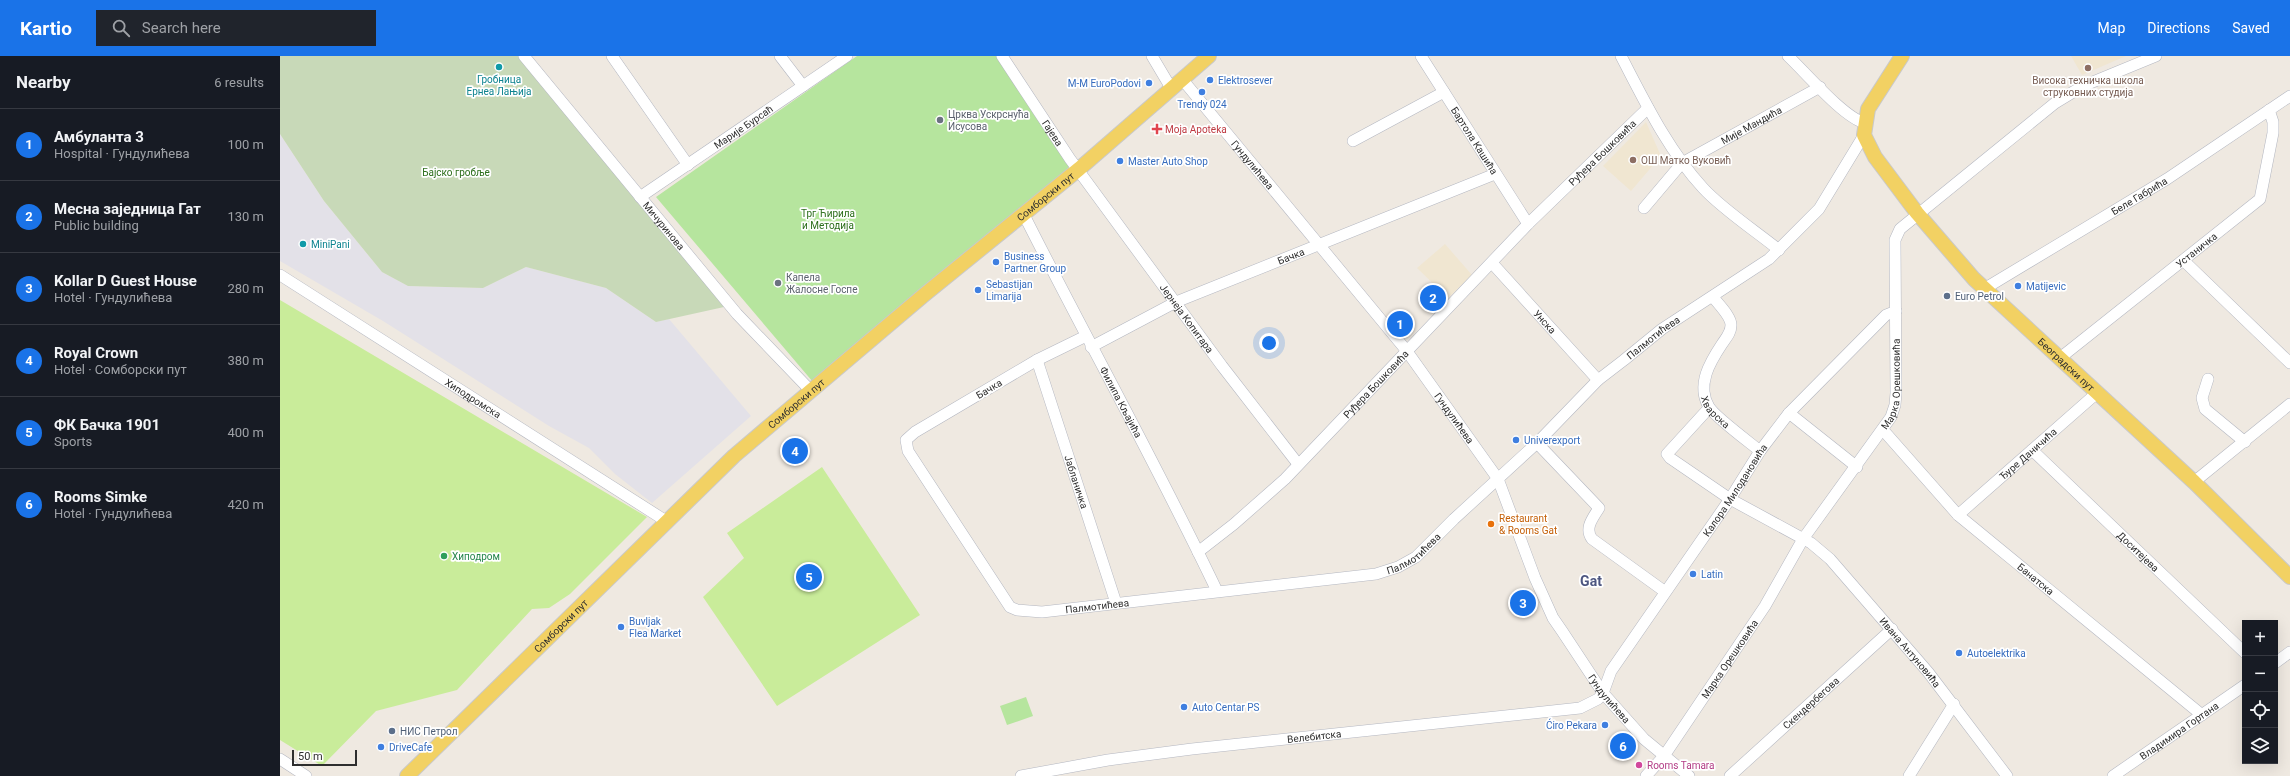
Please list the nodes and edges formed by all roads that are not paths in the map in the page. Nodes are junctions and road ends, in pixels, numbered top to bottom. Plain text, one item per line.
1 (525, 56) edge
2 (612, 56) edge
3 (780, 56) edge
4 (847, 56) edge
5 (1002, 56) edge
6 (1152, 56) edge
7 (1209, 56) edge
8 (1421, 56) edge
9 (1621, 56) edge
10 (1788, 56) edge
11 (1902, 56) edge
12 (2156, 56) edge
13 (1176, 83) junction
14 (803, 86) junction
15 (1820, 87) junction
16 (1444, 92) junction
17 (2290, 96) edge
18 (1648, 108) junction
19 (2269, 110) junction
20 (1865, 129) junction
21 (1353, 141) dead end
22 (1682, 163) junction
23 (688, 165) junction
24 (1079, 169) junction
25 (1495, 174) junction
26 (640, 197) junction
27 (1644, 208) dead end
28 (1023, 213) junction
29 (1917, 213) junction
30 (1528, 224) junction
31 (1318, 244) junction
32 (1779, 250) junction
33 (2184, 261) junction
34 (1492, 262) junction
35 (280, 275) edge
36 (1984, 289) junction
37 (1713, 297) junction
38 (1176, 302) junction
39 (1896, 311) junction
40 (1086, 336) junction
41 (1091, 347) junction
42 (1406, 350) junction
43 (2060, 358) junction
44 (1037, 360) junction
45 (2290, 363) edge
46 (2208, 379) dead end
47 (1598, 380) junction
48 (810, 390) junction
49 (2098, 392) junction
50 (2290, 404) edge
51 (1709, 408) junction
52 (1789, 413) junction
53 (1883, 430) junction
54 (915, 432) joint
55 (2245, 442) junction
56 (1537, 443) junction
57 (2032, 450) junction
58 (1760, 451) junction
59 (1298, 464) junction
60 (1857, 466) junction
61 (1498, 479) junction
62 (2194, 482) junction
63 (1730, 499) junction
64 (1958, 515) junction
65 (666, 521) junction
66 (1803, 539) junction
67 (1198, 552) junction
68 (2290, 577) edge
69 (1217, 591) junction
70 (1664, 591) junction
71 (1116, 603) junction
72 (1892, 630) junction
73 (2242, 651) edge
74 (2290, 652) edge
75 (2278, 661) edge
76 (2242, 687) edge
77 (1603, 693) junction
78 (1954, 704) junction
79 (2202, 714) junction
80 (1664, 756) junction
81 (280, 759) edge
82 (1049, 773) edge
83 (306, 776) edge
84 (407, 776) edge
85 (1021, 776) edge
86 (1646, 776) edge
87 (1689, 776) edge
88 (1730, 776) edge
89 (1910, 776) edge
90 (2006, 776) edge
91 (2113, 776) edge

1 - 26 street, Мичуринова
2 - 23 street
3 - 14 street
4 - 14 street, Марије Бурсаћ
5 - 24 street, Гајева
6 - 13 street, Гундулићева
7 - 13 main road, Сомборски пут
8 - 16 street, Бартола Кашића
9 - 18 street
10 - 15 street
11 - 20 main road
12 - 29 street, Марка Орешковића
13 - 24 main road, Сомборски пут
13 - 31 street, Гундулићева
14 - 23 street, Марије Бурсаћ
15 - 20 street
15 - 22 street, Мије Мандића
16 - 21 street
16 - 25 street, Бартола Кашића
17 - 19 street, Беле Габрића
18 - 22 street
18 - 30 street, Руђера Бошковића
19 - 33 street, Устаничка
19 - 36 street, Беле Габрића
20 - 29 main road, Београдски пут
20 - 32 street, Палмотићева
22 - 27 street
22 - 32 street
23 - 26 street, Марије Бурсаћ
24 - 28 main road, Сомборски пут
24 - 38 street, Јернеја Копитара
25 - 30 street, Бартола Кашића
25 - 31 street, Бачка
26 - 48 street, Мичуринова
28 - 40 street, Филипа Кљајића
28 - 48 main road, Сомборски пут
29 - 36 main road, Београдски пут
29 - 39 street, Марка Орешковића
30 - 34 street, Руђера Бошковића
31 - 38 street, Бачка
31 - 42 street, Гундулићева
32 - 37 street, Палмотићева
33 - 43 street, Устаничка
33 - 45 street
34 - 42 street, Руђера Бошковића
34 - 47 street, Унска
35 - 65 street, Хиподромска
36 - 43 main road, Београдски пут
37 - 47 street, Палмотићева
37 - 51 street, Хварска
38 - 41 street, Бачка
38 - 59 street, Јернеја Копитара
39 - 52 street, Калора Милодановића
39 - 53 street, Марка Орешковића
40 - 41 street, Филипа Кљајића
40 - 44 street, Бачка
41 - 67 street, Филипа Кљајића
42 - 59 street, Руђера Бошковића
42 - 61 street, Гундулићева
43 - 49 main road, Београдски пут
44 - 54 street, Бачка
44 - 71 street, Јабланичка
46 - 55 street
47 - 56 street, Палмотићева
48 - 65 main road, Сомборски пут
49 - 57 street, Ђуре Даничића
49 - 62 main road, Београдски пут
50 - 55 street
51 - 58 street, Хварска
51 - 63 street, Ивана Антуновића
52 - 58 street, Калора Милодановића
52 - 60 street
53 - 60 street, Марка Орешковића
53 - 64 street, Банатска
54 - 71 street, Палмотићева
55 - 62 street
56 - 61 street, Палмотићева
56 - 70 street
57 - 64 street, Ђуре Даничића
57 - 73 street, Доситејева
58 - 63 street, Калора Милодановића
59 - 67 street, Руђера Бошковића
60 - 66 street, Марка Орешковића
61 - 69 street, Палмотићева
61 - 77 street, Гундулићева
62 - 68 main road, Београдски пут
63 - 66 street, Ивана Антуновића
63 - 70 street, Калора Милодановића
64 - 79 street, Банатска
65 - 84 main road, Сомборски пут
66 - 72 street, Ивана Антуновића
66 - 80 street, Марка Орешковића
67 - 69 street, Филипа Кљајића
69 - 71 street, Палмотићева
70 - 77 street, Калора Милодановића
72 - 78 street, Ивана Антуновића
72 - 88 street, Скендербегова
74 - 75 street
76 - 79 street, Владимира Гортана
77 - 80 street, Гундулићева
77 - 82 street, Велебитска
78 - 89 street
78 - 90 street, Ивана Антуновића
79 - 91 street, Владимира Гортана
80 - 86 street, Марка Орешковића
80 - 87 street, Гундулићева
81 - 83 street
82 - 85 street, Велебитска

